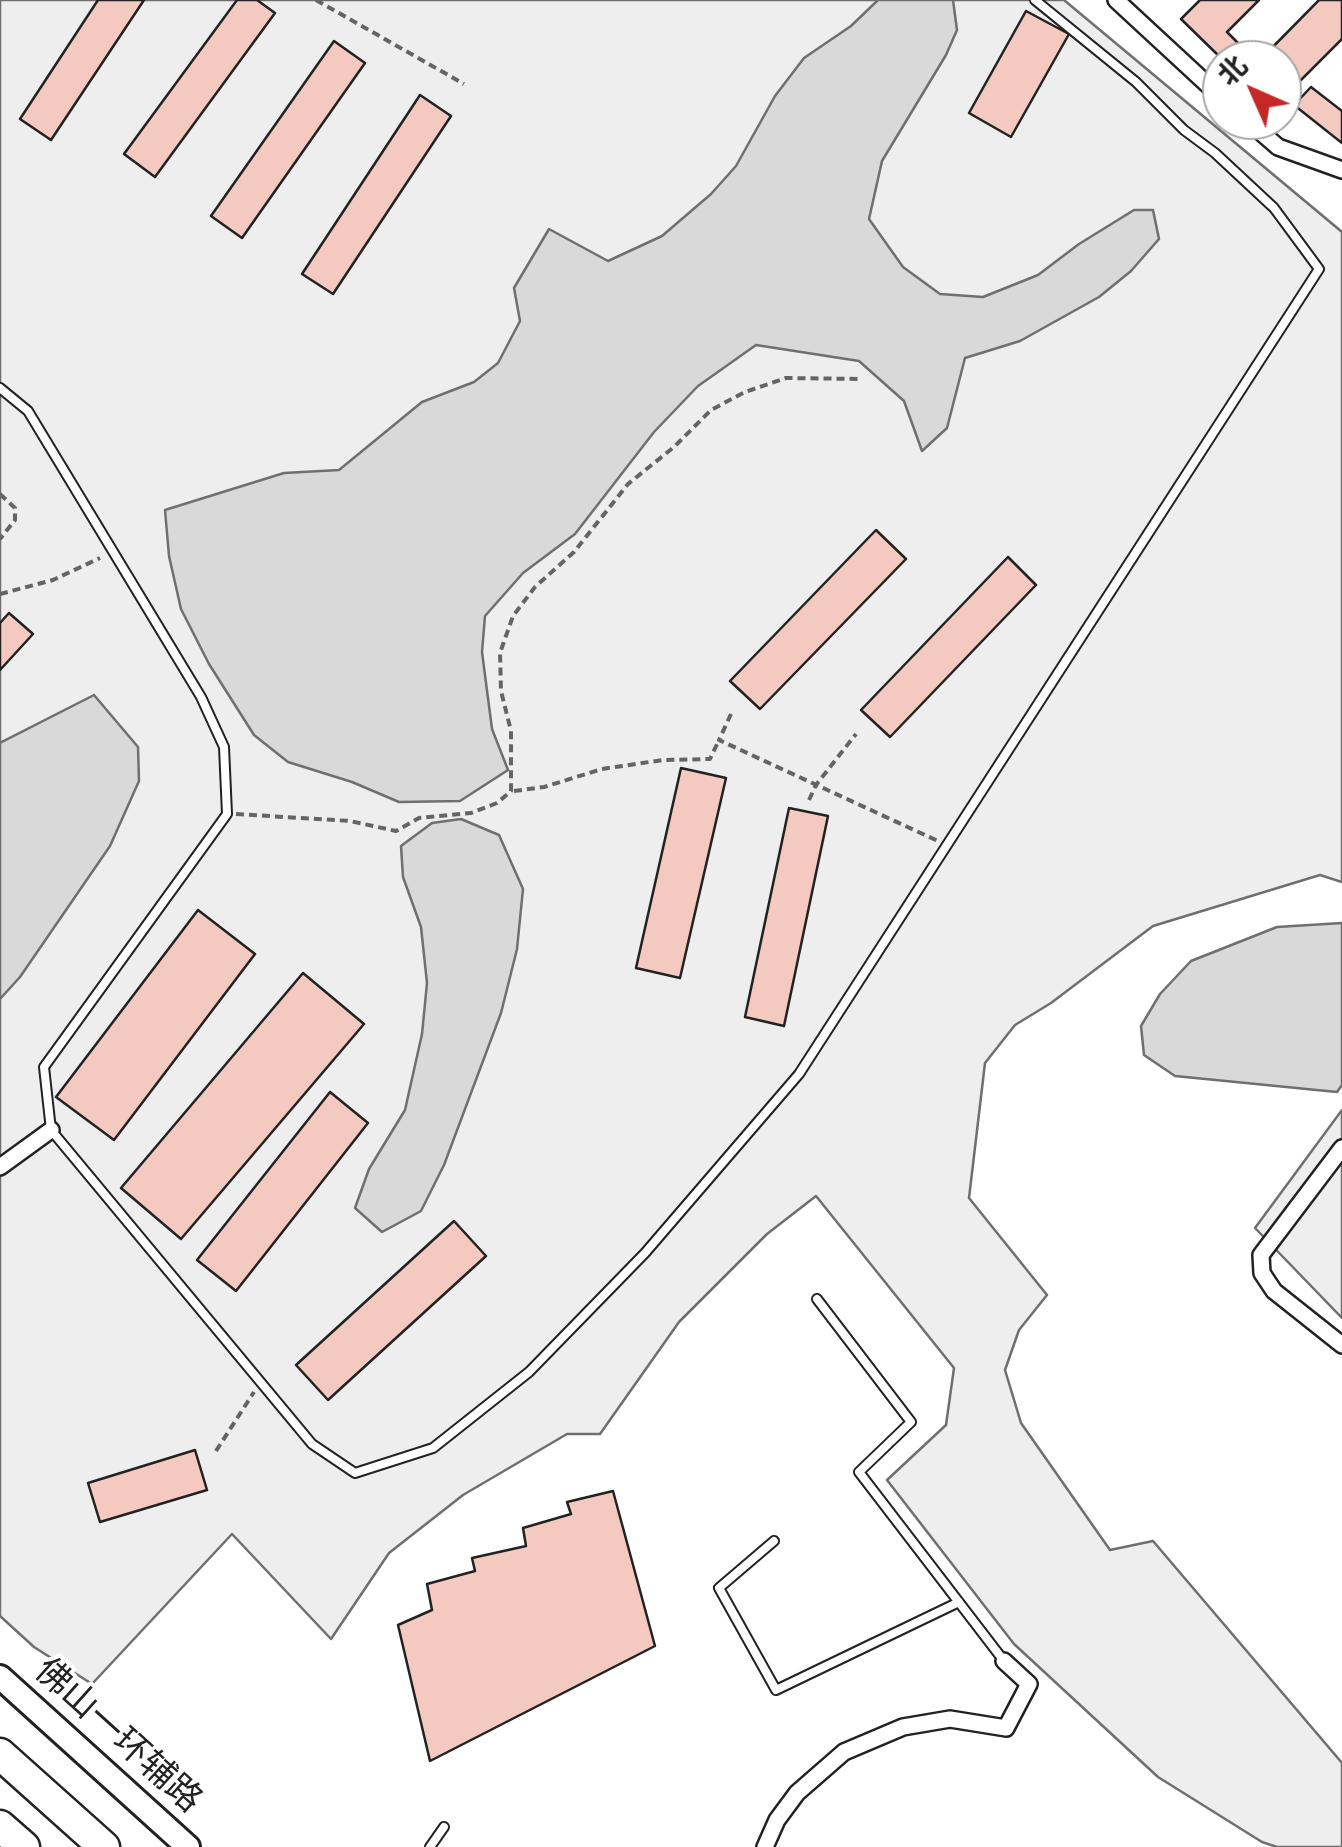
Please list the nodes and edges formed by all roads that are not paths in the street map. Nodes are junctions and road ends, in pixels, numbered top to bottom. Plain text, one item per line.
1 (1035, 0) edge
2 (1116, 0) edge
3 (1202, 80) edge
4 (1270, 140) edge
5 (1342, 170) edge
6 (0, 388) edge
7 (50, 1130) junction
8 (1342, 1148) edge
9 (0, 1167) edge
10 (817, 1298) dead end
11 (1342, 1345) edge
12 (774, 1541) dead end
13 (958, 1602) junction
14 (1004, 1661) joint
15 (0, 1677) edge
16 (0, 1754) edge
17 (0, 1826) edge
18 (444, 1827) dead end
19 (24, 1847) edge
20 (104, 1847) edge
21 (188, 1847) edge
22 (430, 1847) edge
23 (764, 1847) edge

1 - 7 lane
2 - 3 street
4 - 5 street
6 - 7 lane
7 - 9 street
8 - 11 street
10 - 13 lane
12 - 13 lane
13 - 14 lane
14 - 23 street
15 - 21 main road, 佛山一环辅路
16 - 20 highway
17 - 19 highway
18 - 22 lane

